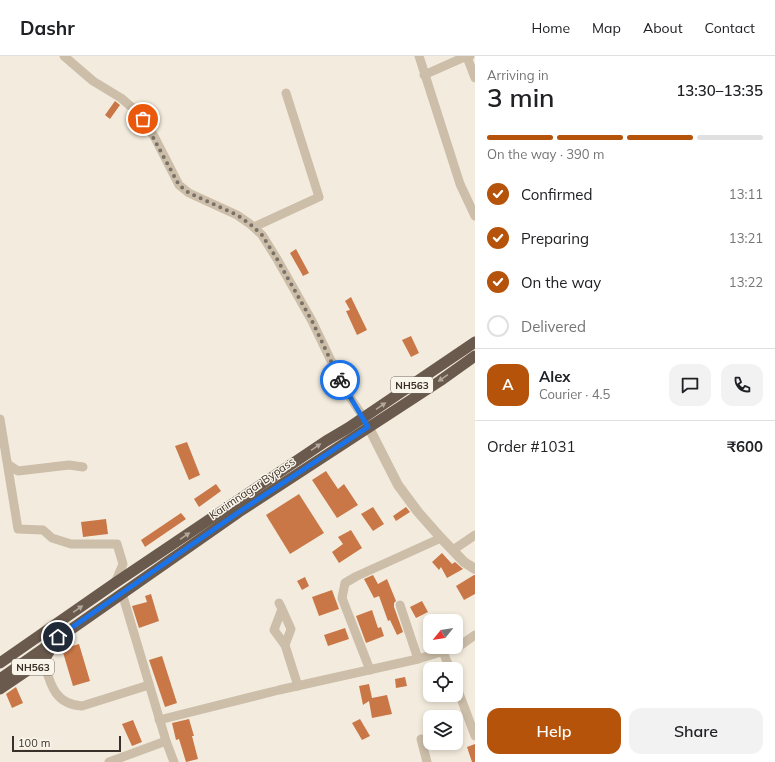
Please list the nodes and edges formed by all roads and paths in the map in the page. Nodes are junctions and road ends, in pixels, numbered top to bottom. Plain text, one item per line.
1 (64, 56) edge
2 (419, 56) edge
3 (468, 56) edge
4 (424, 75) junction
5 (475, 78) edge
6 (286, 94) dead end
7 (475, 216) edge
8 (254, 227) junction
9 (475, 342) edge
10 (475, 356) edge
11 (0, 419) edge
12 (366, 422) junction
13 (9, 466) junction
14 (83, 467) dead end
15 (475, 535) edge
16 (441, 538) junction
17 (453, 550) junction
18 (475, 569) edge
19 (115, 583) junction
20 (122, 593) junction
21 (400, 605) dead end
22 (475, 635) edge
23 (58, 637) junction
24 (463, 643) edge
25 (285, 645) junction
26 (437, 654) edge
27 (43, 659) junction
28 (418, 659) junction
29 (0, 663) edge
30 (370, 670) junction
31 (0, 679) edge
32 (148, 685) junction
33 (298, 686) junction
34 (0, 689) edge
35 (462, 702) edge
36 (159, 720) junction
37 (475, 736) edge
38 (421, 739) dead end
39 (166, 741) junction
40 (109, 762) edge
41 (174, 762) edge
42 (427, 762) edge

1 - 8 street
2 - 4 street
3 - 4 street
3 - 5 street
4 - 7 street
6 - 8 street
8 - 12 street
12 -> 9 highway, Karimnagar Bypass / NH563
10 -> 12 highway, Karimnagar Bypass / NH563
11 - 13 street
12 - 16 street
19 -> 12 highway, Karimnagar Bypass / NH563
12 - 20 highway, Karimnagar Bypass / NH563
13 - 14 street
13 - 19 street
15 - 17 street
16 - 17 street
16 - 30 street
17 - 18 street
29 -> 19 highway, NH563
20 - 23 highway, Karimnagar Bypass / NH563
20 - 32 street
21 - 28 street
22 - 24 street
23 - 27 highway, NH563
23 - 31 highway, Karimnagar Bypass
25 - 25 street
25 - 33 street
26 - 28 street
27 - 32 street
27 - 34 highway, NH563
28 - 30 street
30 - 33 street
32 - 36 street
33 - 36 street
35 - 37 street
36 - 39 street
38 - 42 street
39 - 40 street
39 - 41 street

